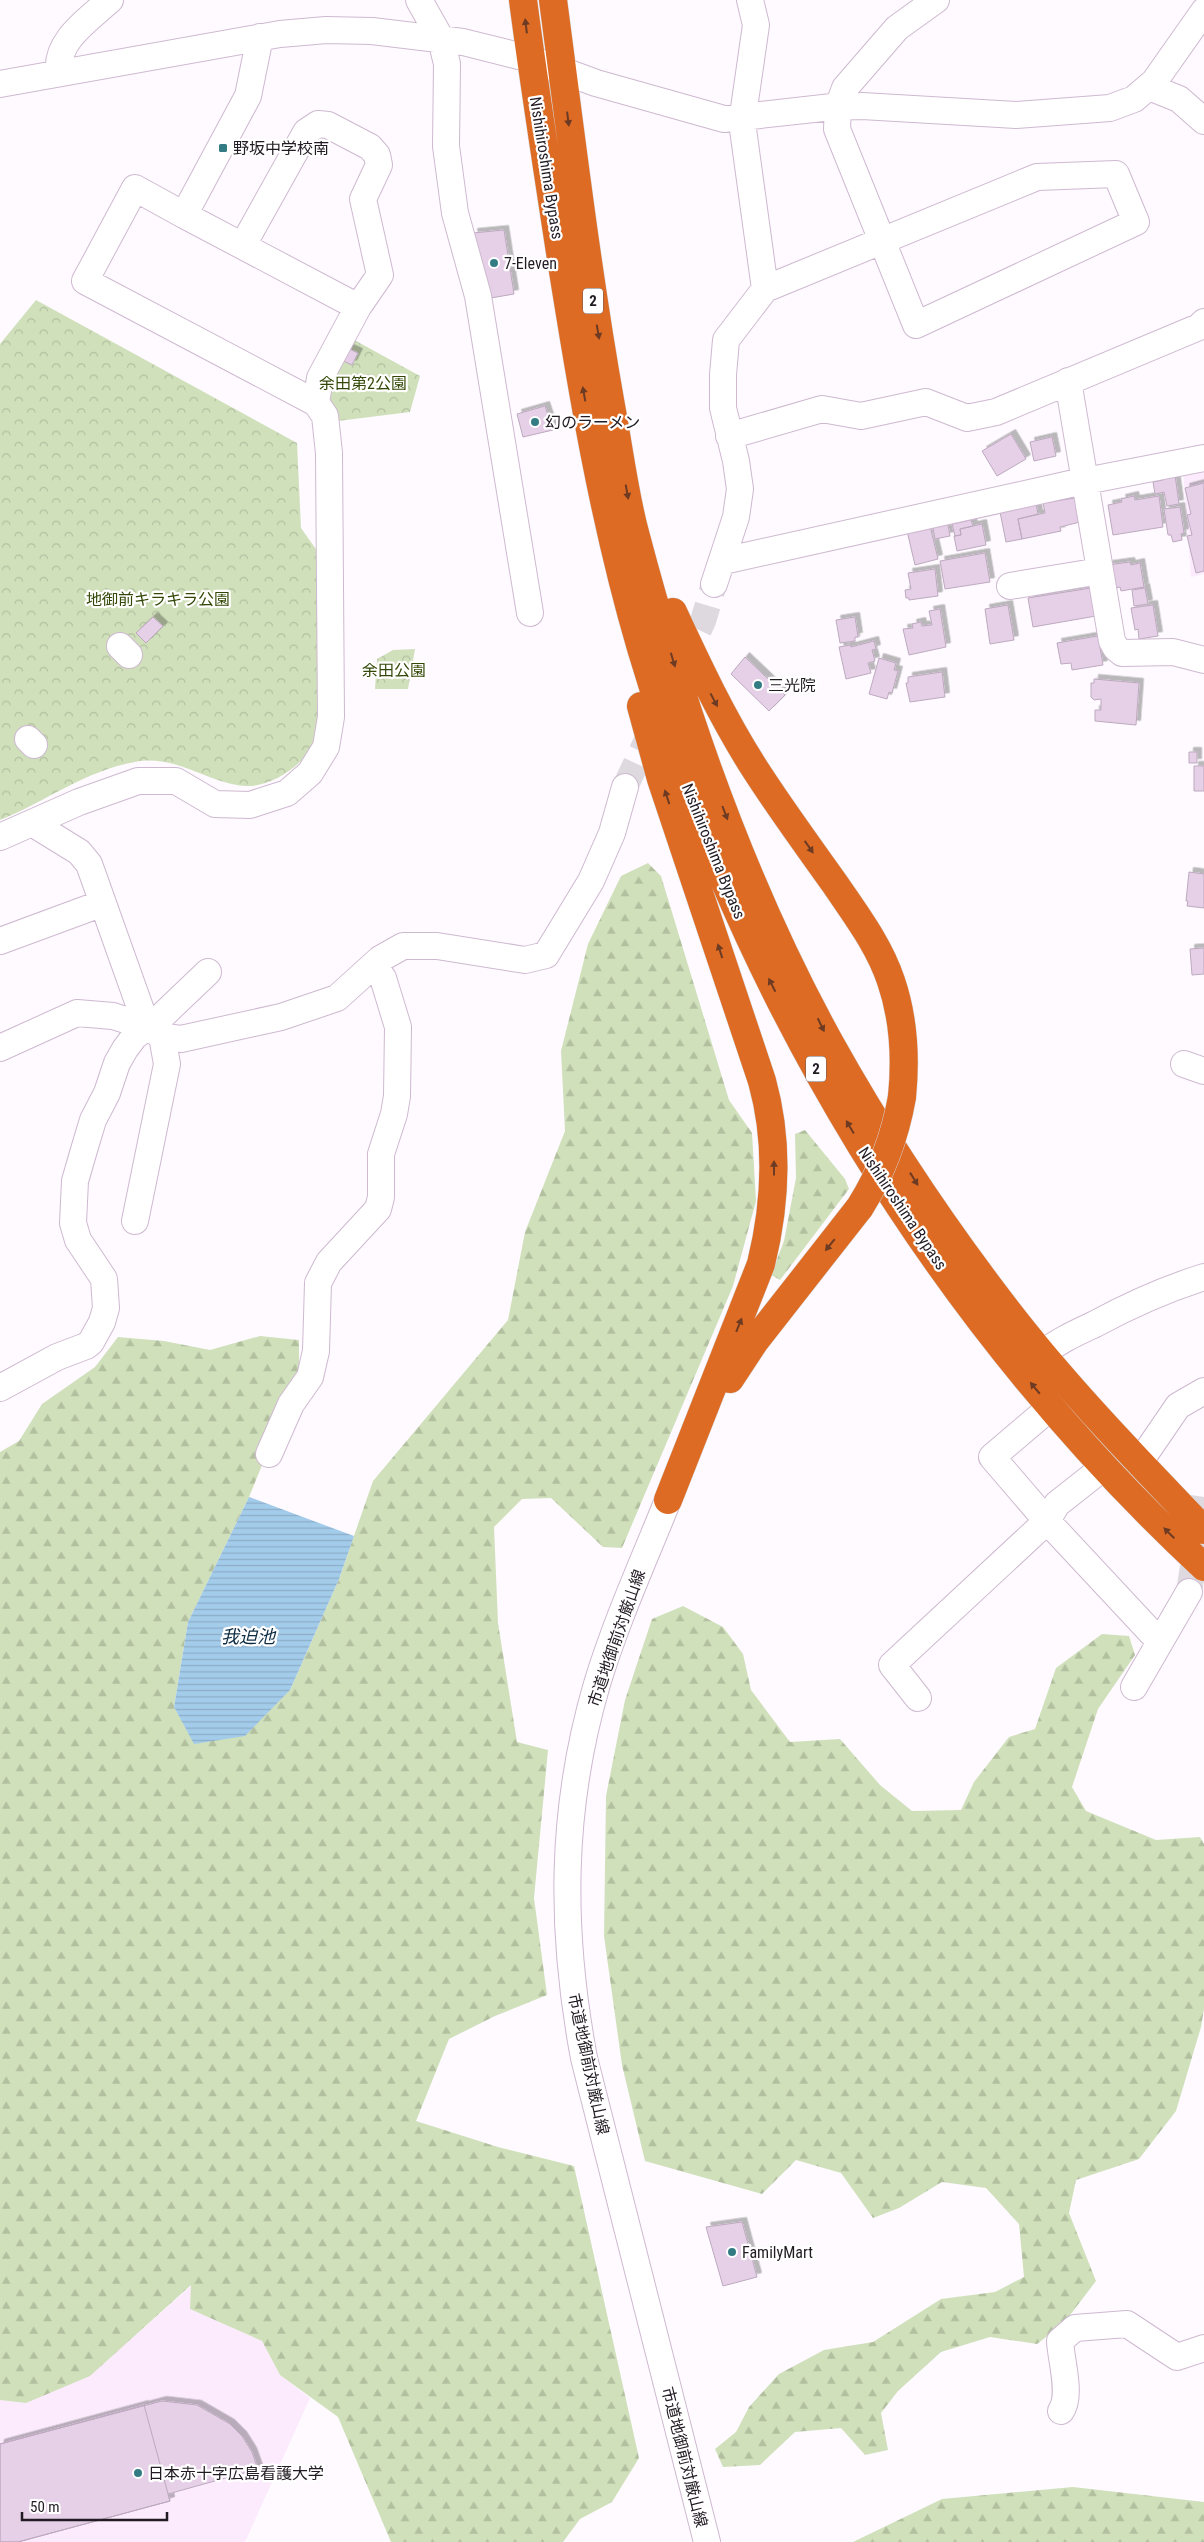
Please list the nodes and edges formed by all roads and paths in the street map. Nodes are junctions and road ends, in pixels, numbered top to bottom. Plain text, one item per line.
1 (110, 0) edge
2 (419, 0) edge
3 (523, 0) edge
4 (553, 0) edge
5 (750, 0) edge
6 (936, 0) edge
7 (1204, 11) edge
8 (260, 37) junction
9 (441, 39) junction
10 (531, 59) junction
11 (562, 71) junction
12 (59, 73) junction
13 (0, 84) edge
14 (1150, 87) junction
15 (838, 107) junction
16 (742, 119) junction
17 (1204, 121) edge
18 (184, 215) junction
19 (881, 240) junction
20 (243, 245) junction
21 (765, 289) junction
22 (358, 307) junction
23 (1204, 322) edge
24 (1068, 381) junction
25 (316, 403) junction
26 (729, 436) junction
27 (1204, 458) edge
28 (599, 476) junction
29 (1085, 481) junction
30 (634, 529) junction
31 (1100, 571) junction
32 (1010, 586) dead end
33 (530, 613) dead end
34 (1204, 660) edge
35 (624, 787) tunnel mouth
36 (32, 823) junction
37 (0, 837) edge
38 (103, 903) junction
39 (0, 941) edge
40 (373, 966) junction
41 (208, 972) dead end
42 (154, 1032) junction
43 (0, 1048) edge
44 (142, 1215) dead end
45 (1204, 1277) edge
46 (1042, 1354) junction
47 (0, 1388) edge
48 (1204, 1391) edge
49 (1039, 1417) dead end
50 (269, 1454) dead end
51 (1139, 1463) junction
52 (1104, 1467) junction
53 (668, 1500) junction
54 (1047, 1521) junction
55 (1204, 1530) edge
56 (1204, 1567) edge
57 (1189, 1592) tunnel mouth
58 (1159, 1641) junction
59 (1134, 1687) dead end
60 (918, 1698) dead end
61 (1204, 2348) edge
62 (1061, 2411) dead end
63 (707, 2542) edge

1 - 12 street
2 - 9 street
10 -> 3 highway, Nishihiroshima Bypass / 2
4 - 11 highway, Nishihiroshima Bypass / 2
5 - 16 street
6 - 15 street
7 - 14 street
8 - 9 street
8 - 12 street
8 - 18 street
9 - 10 street
9 - 33 street
10 - 11 street
28 -> 10 highway, Nishihiroshima Bypass / 2
11 - 16 street
11 -> 30 highway, Nishihiroshima Bypass / 2
12 - 13 street
14 - 15 street
14 - 17 street
15 - 16 street
15 - 19 street
16 - 21 street
18 - 20 street
18 - 25 street
19 - 19 street
19 - 21 street
20 - 22 street
20 - 22 street
21 - 26 street
22 - 25 street
23 - 24 street
24 - 26 street
24 - 29 street
25 - 36 street
26 - 29 street
27 - 29 street
52 -> 28 highway, Nishihiroshima Bypass / 2
53 -> 28 highway
29 - 31 street
30 -> 46 highway, Nishihiroshima Bypass / 2
30 -> 53 highway, bridge
31 - 32 street
31 - 34 street
35 - 40 street
36 - 37 street
36 - 38 street
38 - 39 street
38 - 42 street
40 - 42 street
40 - 50 street
41 - 42 street
42 - 43 street
42 - 44 street
42 - 47 street
45 - 46 street
46 - 51 highway, Nishihiroshima Bypass / 2
48 - 51 street
49 - 54 street
51 - 55 highway, Nishihiroshima Bypass / 2
52 - 54 street
56 -> 52 highway, Nishihiroshima Bypass / 2
53 - 63 street, 市道地御前対厳山線
54 - 58 street
54 - 60 street
57 - 58 street
58 - 59 street
61 - 62 street

